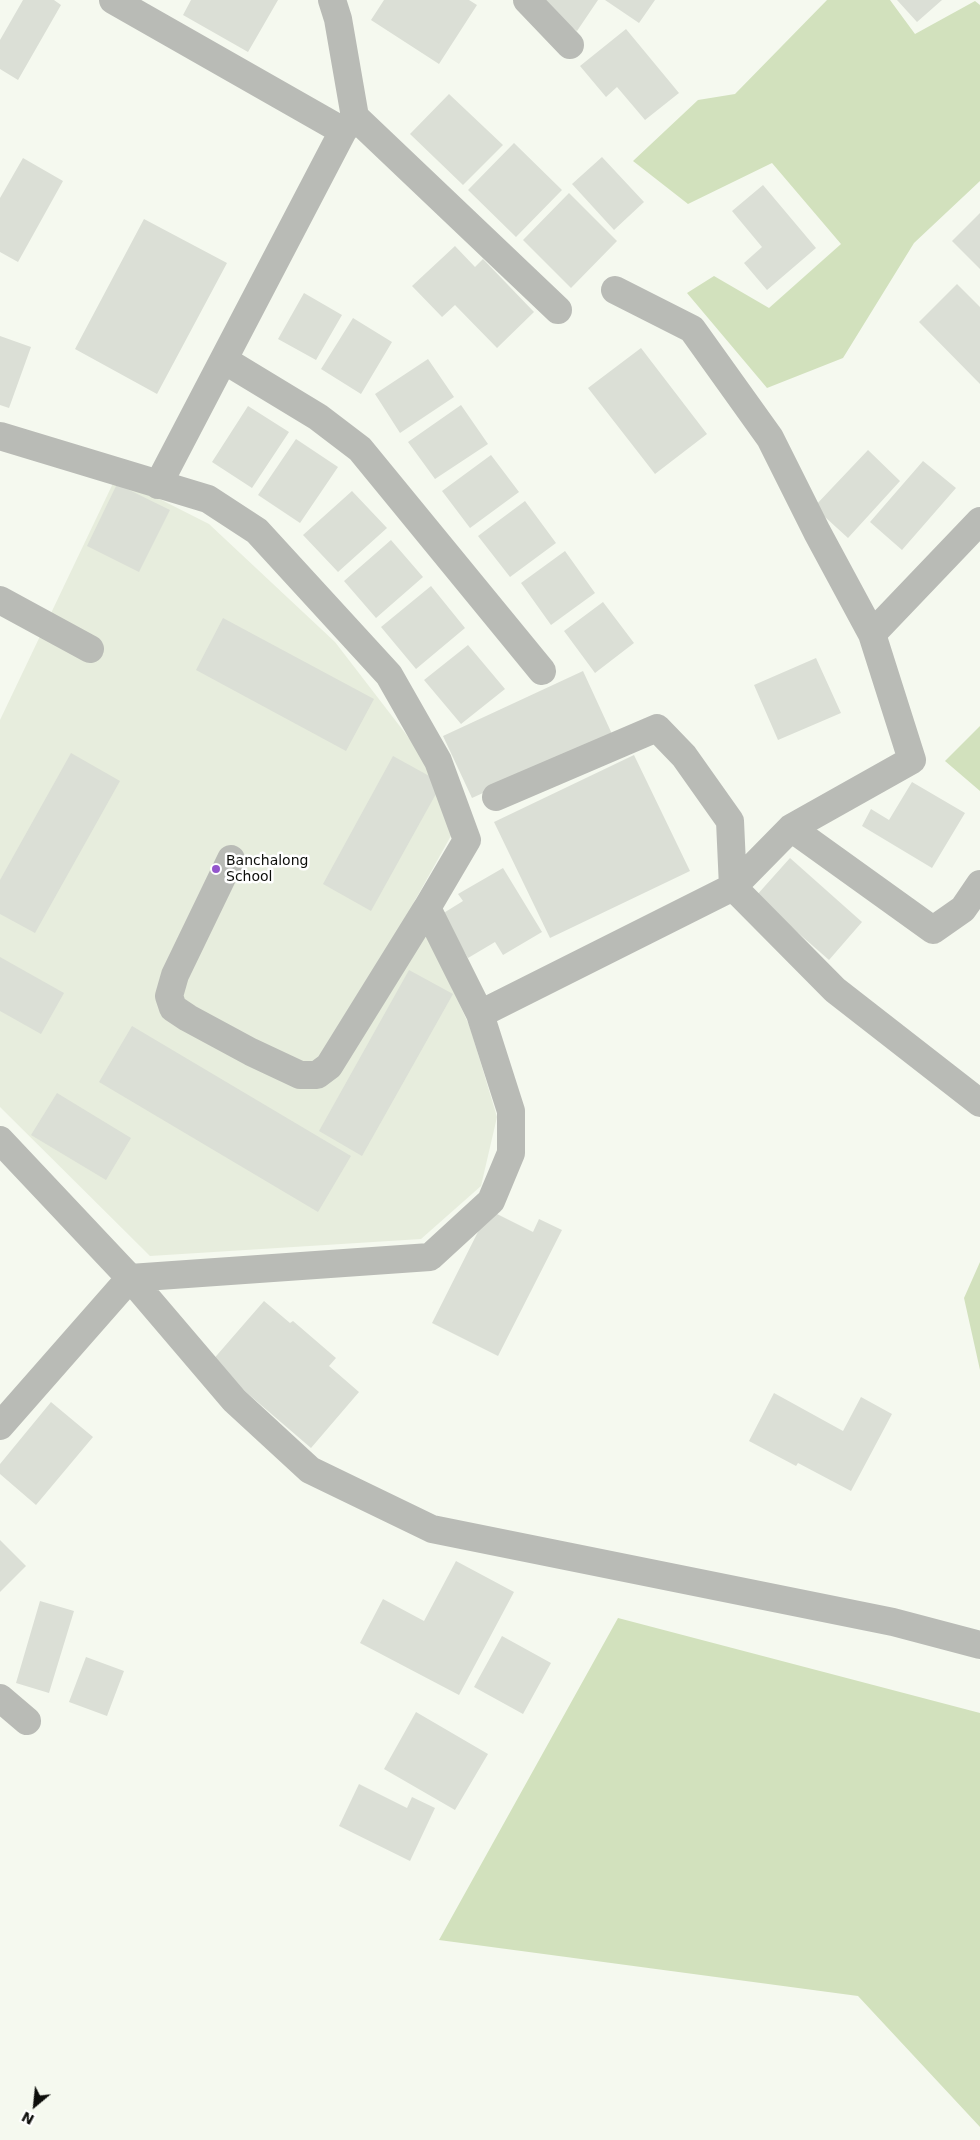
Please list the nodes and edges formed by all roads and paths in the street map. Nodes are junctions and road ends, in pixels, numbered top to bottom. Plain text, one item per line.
1 (114, 0) edge
2 (332, 0) edge
3 (528, 0) edge
4 (570, 45) dead end
5 (349, 124) junction
6 (615, 290) dead end
7 (558, 310) dead end
8 (224, 360) junction
9 (0, 436) edge
10 (158, 485) junction
11 (980, 521) edge
12 (0, 600) edge
13 (872, 634) junction
14 (90, 649) dead end
15 (542, 671) dead end
16 (496, 797) dead end
17 (791, 828) junction
18 (231, 859) dead end
19 (980, 884) edge
20 (733, 887) junction
21 (427, 908) junction
22 (480, 1014) junction
23 (980, 1103) edge
24 (0, 1140) edge
25 (130, 1278) junction
26 (0, 1426) edge
27 (980, 1645) edge
28 (0, 1698) edge
29 (27, 1721) dead end

1 - 5 street
2 - 5 street
3 - 4 street
5 - 7 street
5 - 8 street
6 - 13 street
8 - 10 street
8 - 15 street
9 - 10 street
10 - 21 street
11 - 13 street
12 - 14 street
13 - 17 street
16 - 20 street
17 - 19 street
17 - 20 street
18 - 21 street
20 - 22 street
20 - 23 street
21 - 22 street
22 - 25 street
24 - 25 street
25 - 26 street
25 - 27 street
28 - 29 street

